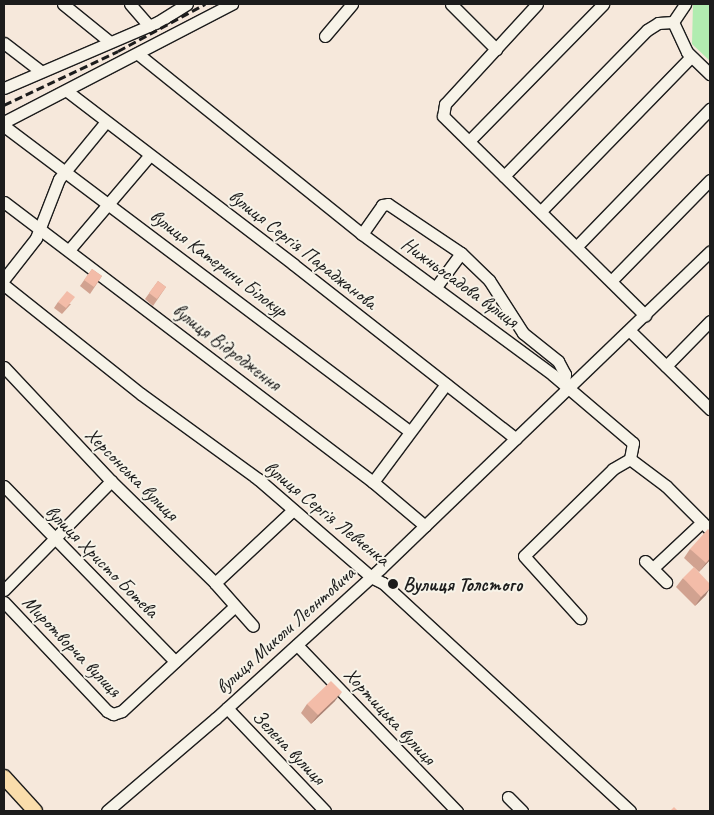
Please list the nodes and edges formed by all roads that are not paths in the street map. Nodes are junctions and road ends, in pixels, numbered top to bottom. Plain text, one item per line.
1 (63, 4) edge
2 (130, 4) edge
3 (187, 4) edge
4 (232, 4) edge
5 (352, 4) edge
6 (538, 4) edge
7 (603, 4) edge
8 (684, 4) edge
9 (457, 5) edge
10 (673, 22) junction
11 (149, 26) junction
12 (325, 36) dead end
13 (110, 42) junction
14 (4, 43) edge
15 (496, 49) junction
16 (138, 54) junction
17 (691, 57) junction
18 (39, 70) junction
19 (710, 74) edge
20 (4, 88) edge
21 (67, 91) junction
22 (710, 109) edge
23 (4, 122) edge
24 (105, 123) junction
25 (4, 126) edge
26 (469, 141) junction
27 (149, 156) junction
28 (64, 173) junction
29 (504, 176) junction
30 (710, 180) edge
31 (4, 202) edge
32 (111, 204) junction
33 (541, 210) junction
34 (39, 230) junction
35 (362, 234) junction
36 (578, 245) junction
37 (69, 250) junction
38 (710, 250) edge
39 (462, 253) junction
40 (4, 279) edge
41 (612, 280) junction
42 (4, 285) edge
43 (436, 287) junction
44 (645, 315) junction
45 (710, 321) edge
46 (630, 331) junction
47 (666, 366) junction
48 (4, 367) edge
49 (446, 384) junction
50 (566, 386) junction
51 (708, 402) edge
52 (410, 431) junction
53 (516, 440) junction
54 (630, 459) junction
55 (112, 481) junction
56 (373, 482) junction
57 (4, 486) edge
58 (293, 510) junction
59 (425, 526) junction
60 (706, 526) edge
61 (54, 541) junction
62 (371, 577) junction
63 (666, 582) dead end
64 (215, 583) junction
65 (4, 590) edge
66 (4, 602) edge
67 (235, 606) junction
68 (580, 618) dead end
69 (253, 626) dead end
70 (297, 645) junction
71 (175, 661) junction
72 (226, 708) junction
73 (4, 777) edge
74 (35, 811) edge
75 (107, 811) edge
76 (325, 811) edge
77 (457, 811) edge
78 (504, 811) edge
79 (522, 811) edge
80 (630, 811) edge

1 - 13 street
2 - 11 street
3 - 11 street
4 - 16 street
5 - 12 street
6 - 15 street
7 - 26 street
8 - 10 street
9 - 15 street
10 - 17 street
10 - 29 street
11 - 13 street
13 - 18 street
14 - 18 street
15 - 26 street
16 - 21 street
16 - 35 street, Нижньосадова вулиця
17 - 19 street
17 - 33 street
18 - 20 street
21 - 23 street
21 - 24 street, вулиця Сергія Параджанова
22 - 36 street
24 - 27 street, вулиця Сергія Параджанова
24 - 28 street
25 - 28 street, вулиця Катерини Білокур
26 - 29 street
27 - 32 street
27 - 49 street, вулиця Сергія Параджанова
28 - 32 street, вулиця Катерини Білокур
28 - 34 street
29 - 33 street
30 - 41 street
31 - 34 street, вулиця Відродження
32 - 37 street
32 - 52 street, вулиця Катерини Білокур
33 - 36 street
34 - 37 street, вулиця Відродження
34 - 40 street
35 - 39 street
35 - 43 street, Нижньосадова вулиця
36 - 41 street
37 - 56 street, вулиця Відродження
38 - 44 street, вулиця Миколи Леонтовича
39 - 43 street
39 - 50 street
41 - 44 street
42 - 58 street, вулиця Сергія Левченка
43 - 50 street, Нижньосадова вулиця
44 - 46 street, вулиця Миколи Леонтовича
45 - 47 street
46 - 47 street
46 - 50 street, вулиця Миколи Леонтовича
47 - 51 street
48 - 55 street, Херсонська вулиця
49 - 52 street
49 - 53 street, вулиця Сергія Параджанова
50 - 53 street, вулиця Миколи Леонтовича
50 - 54 street, Нижньосадова вулиця
52 - 56 street
53 - 59 street, вулиця Миколи Леонтовича
54 - 60 street
54 - 68 street
55 - 61 street
55 - 64 street, Херсонська вулиця
56 - 59 street, вулиця Відродження
57 - 61 street, вулиця Христо Ботева
58 - 62 street, вулиця Сергія Левченка
58 - 64 street
59 - 62 street, вулиця Миколи Леонтовича
60 - 63 street
61 - 65 street
61 - 71 street, вулиця Христо Ботева
62 - 70 street, вулиця Миколи Леонтовича
62 - 80 street, вулиця Сергія Левченка
64 - 67 street, Херсонська вулиця
66 - 71 street, Миротворча вулиця
67 - 69 street, Херсонська вулиця
67 - 71 street
70 - 72 street, вулиця Миколи Леонтовича
70 - 77 street, Хортицька вулиця
72 - 75 street, вулиця Миколи Леонтовича
72 - 76 street, Зелена вулиця
73 - 74 main road
78 - 79 street

